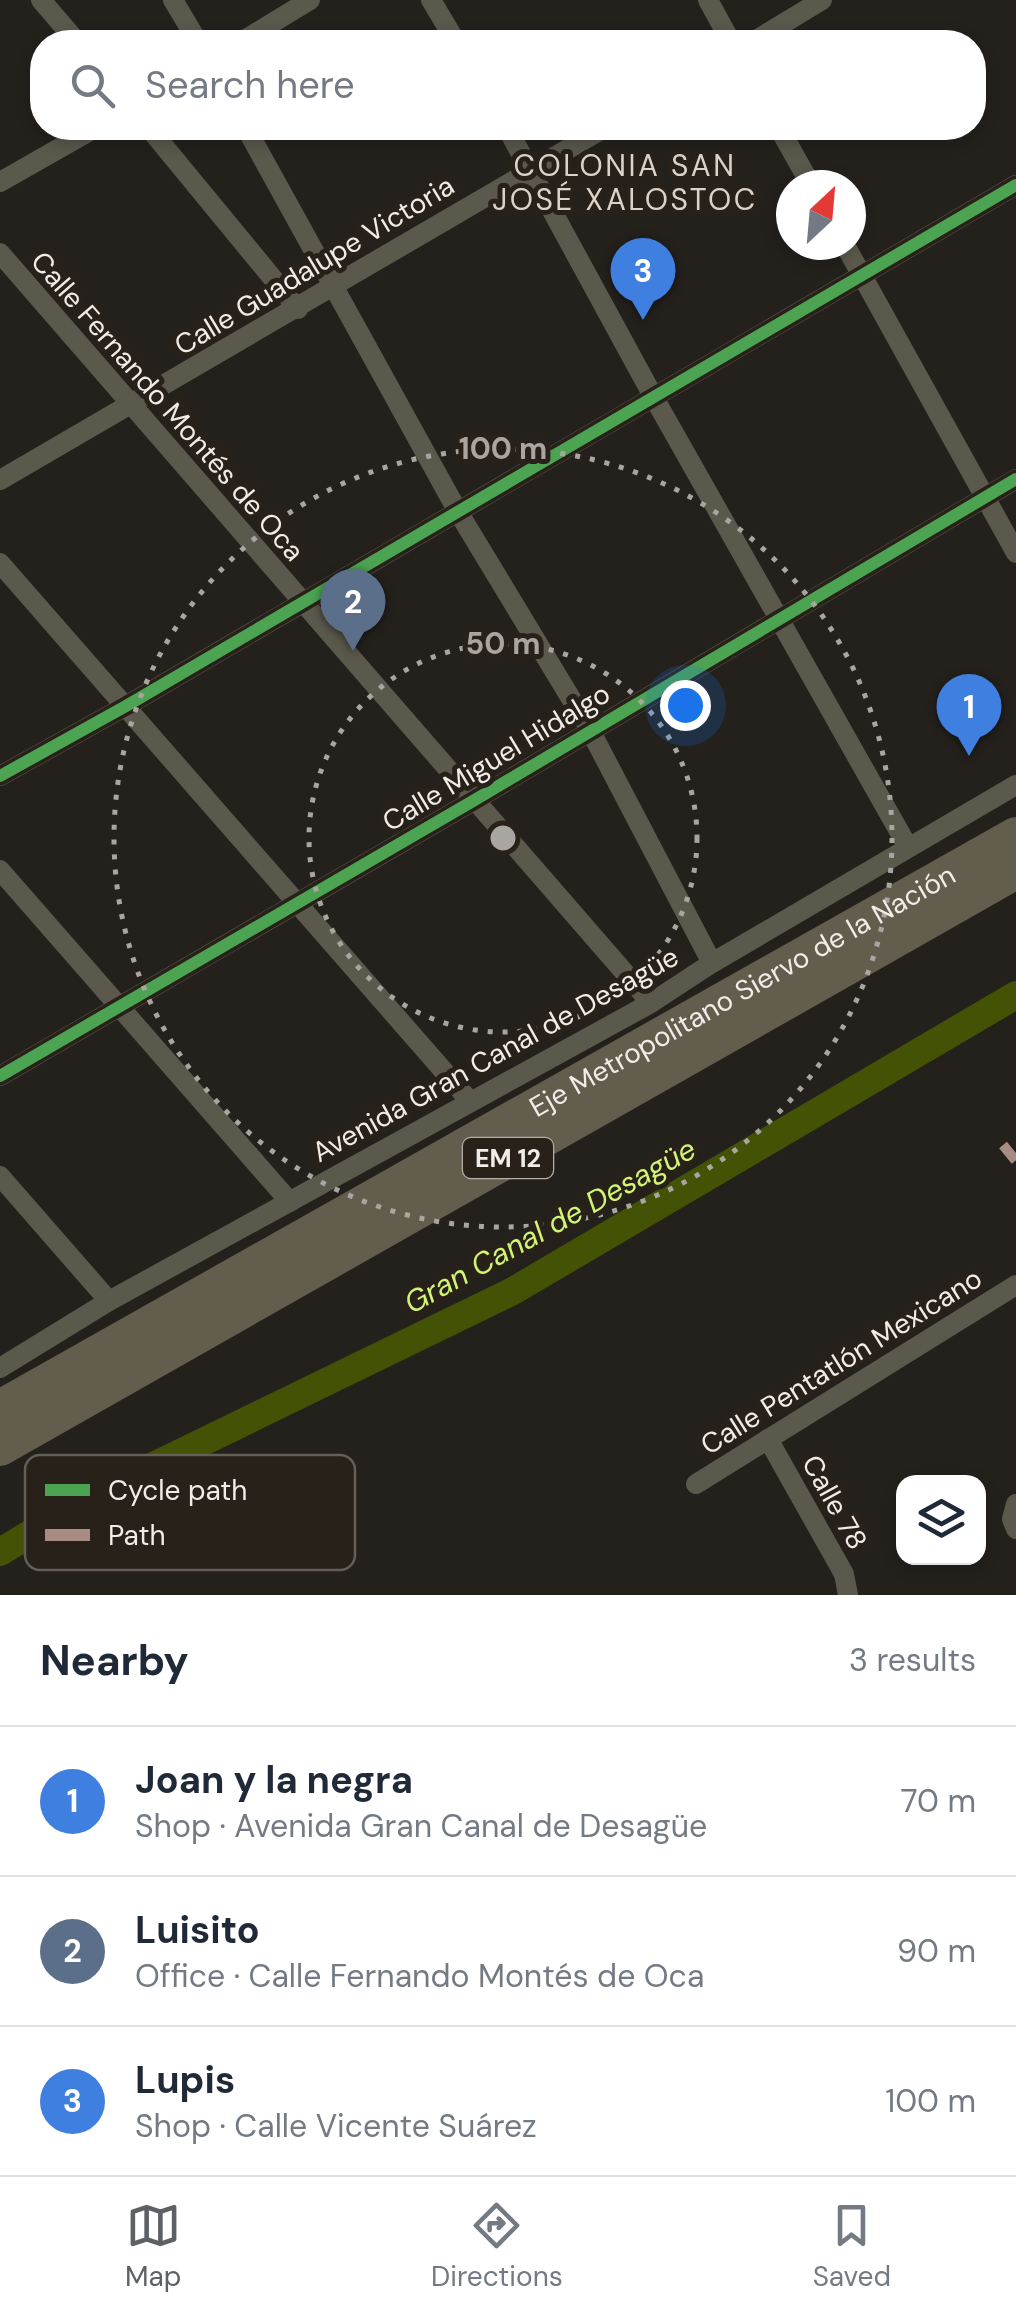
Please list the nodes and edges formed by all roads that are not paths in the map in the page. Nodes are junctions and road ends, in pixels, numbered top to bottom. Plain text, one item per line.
1 (40, 0) edge
2 (174, 0) edge
3 (310, 0) edge
4 (431, 0) edge
5 (708, 0) edge
6 (822, 0) edge
7 (66, 30) edge
8 (191, 30) edge
9 (261, 30) edge
10 (449, 30) edge
11 (724, 30) edge
12 (772, 30) edge
13 (74, 140) edge
14 (160, 140) edge
15 (253, 140) edge
16 (514, 140) edge
17 (583, 140) edge
18 (786, 140) edge
19 (531, 169) junction
20 (803, 170) edge
21 (0, 182) edge
22 (1016, 184) edge
23 (0, 253) edge
24 (853, 260) edge
25 (861, 274) junction
26 (335, 287) junction
27 (298, 309) junction
28 (652, 396) junction
29 (131, 404) junction
30 (1016, 479) edge
31 (0, 480) edge
32 (986, 497) junction
33 (458, 510) junction
34 (1016, 553) edge
35 (0, 564) edge
36 (300, 602) junction
37 (782, 620) junction
38 (126, 706) junction
39 (590, 730) junction
40 (0, 776) edge
41 (1016, 785) edge
42 (473, 802) junction
43 (1016, 836) edge
44 (908, 847) junction
45 (0, 870) edge
46 (1016, 870) edge
47 (297, 903) junction
48 (712, 963) junction
49 (651, 1002) junction
50 (118, 1008) junction
51 (0, 1076) edge
52 (469, 1100) junction
53 (0, 1176) edge
54 (290, 1202) junction
55 (1016, 1286) edge
56 (110, 1301) junction
57 (0, 1368) edge
58 (0, 1409) edge
59 (768, 1439) junction
60 (0, 1448) edge
61 (696, 1484) dead end
62 (1016, 1504) edge
63 (1016, 1529) edge
64 (848, 1595) edge

1 - 7 street
2 - 8 street
3 - 9 street
4 - 10 street
5 - 11 street
6 - 12 street
13 - 21 street
14 - 27 street
15 - 26 street
16 - 19 street
17 - 19 street, Calle Guadalupe Victoria
18 - 20 street
19 - 26 street, Calle Guadalupe Victoria
19 - 28 street
22 - 25 street
23 - 29 street, Calle Fernando Montés de Oca
24 - 25 street
25 - 28 street
25 - 32 street
26 - 27 street, Calle Guadalupe Victoria
26 - 33 street
27 - 29 street, Calle Guadalupe Victoria
28 - 33 street
28 - 37 street
29 - 31 street, Calle Guadalupe Victoria
29 - 36 street, Calle Fernando Montés de Oca
30 - 32 street, Calle Miguel Hidalgo
32 - 34 street
32 - 37 street, Calle Miguel Hidalgo
33 - 36 street
33 - 39 street
35 - 38 street
36 - 38 street
36 - 42 street, Calle Fernando Montés de Oca
37 - 39 street, Calle Miguel Hidalgo
37 - 44 street
38 - 40 street
38 - 47 street
39 - 42 street, Calle Miguel Hidalgo
39 - 48 street
41 - 44 street, Avenida Gran Canal de Desagüe
42 - 47 street, Calle Miguel Hidalgo
42 - 49 street, Calle Fernando Montés de Oca
43 - 58 highway, Eje Metropolitano Siervo de la Nación / EM 12
44 - 48 street, Avenida Gran Canal de Desagüe
45 - 50 street
46 - 60 highway, Eje Metropolitano Siervo de la Nación / EM 12
47 - 50 street, Calle Miguel Hidalgo
47 - 52 street
48 - 49 street, Avenida Gran Canal de Desagüe
49 - 52 street, Avenida Gran Canal de Desagüe
50 - 51 street, Calle Miguel Hidalgo
50 - 54 street
52 - 54 street, Avenida Gran Canal de Desagüe
53 - 56 street
54 - 56 street, Avenida Gran Canal de Desagüe
55 - 59 street, Calle Pentatlón Mexicano
56 - 57 street, Avenida Gran Canal de Desagüe
59 - 61 street, Calle Pentatlón Mexicano
59 - 64 street, Calle 78
62 - 63 street

